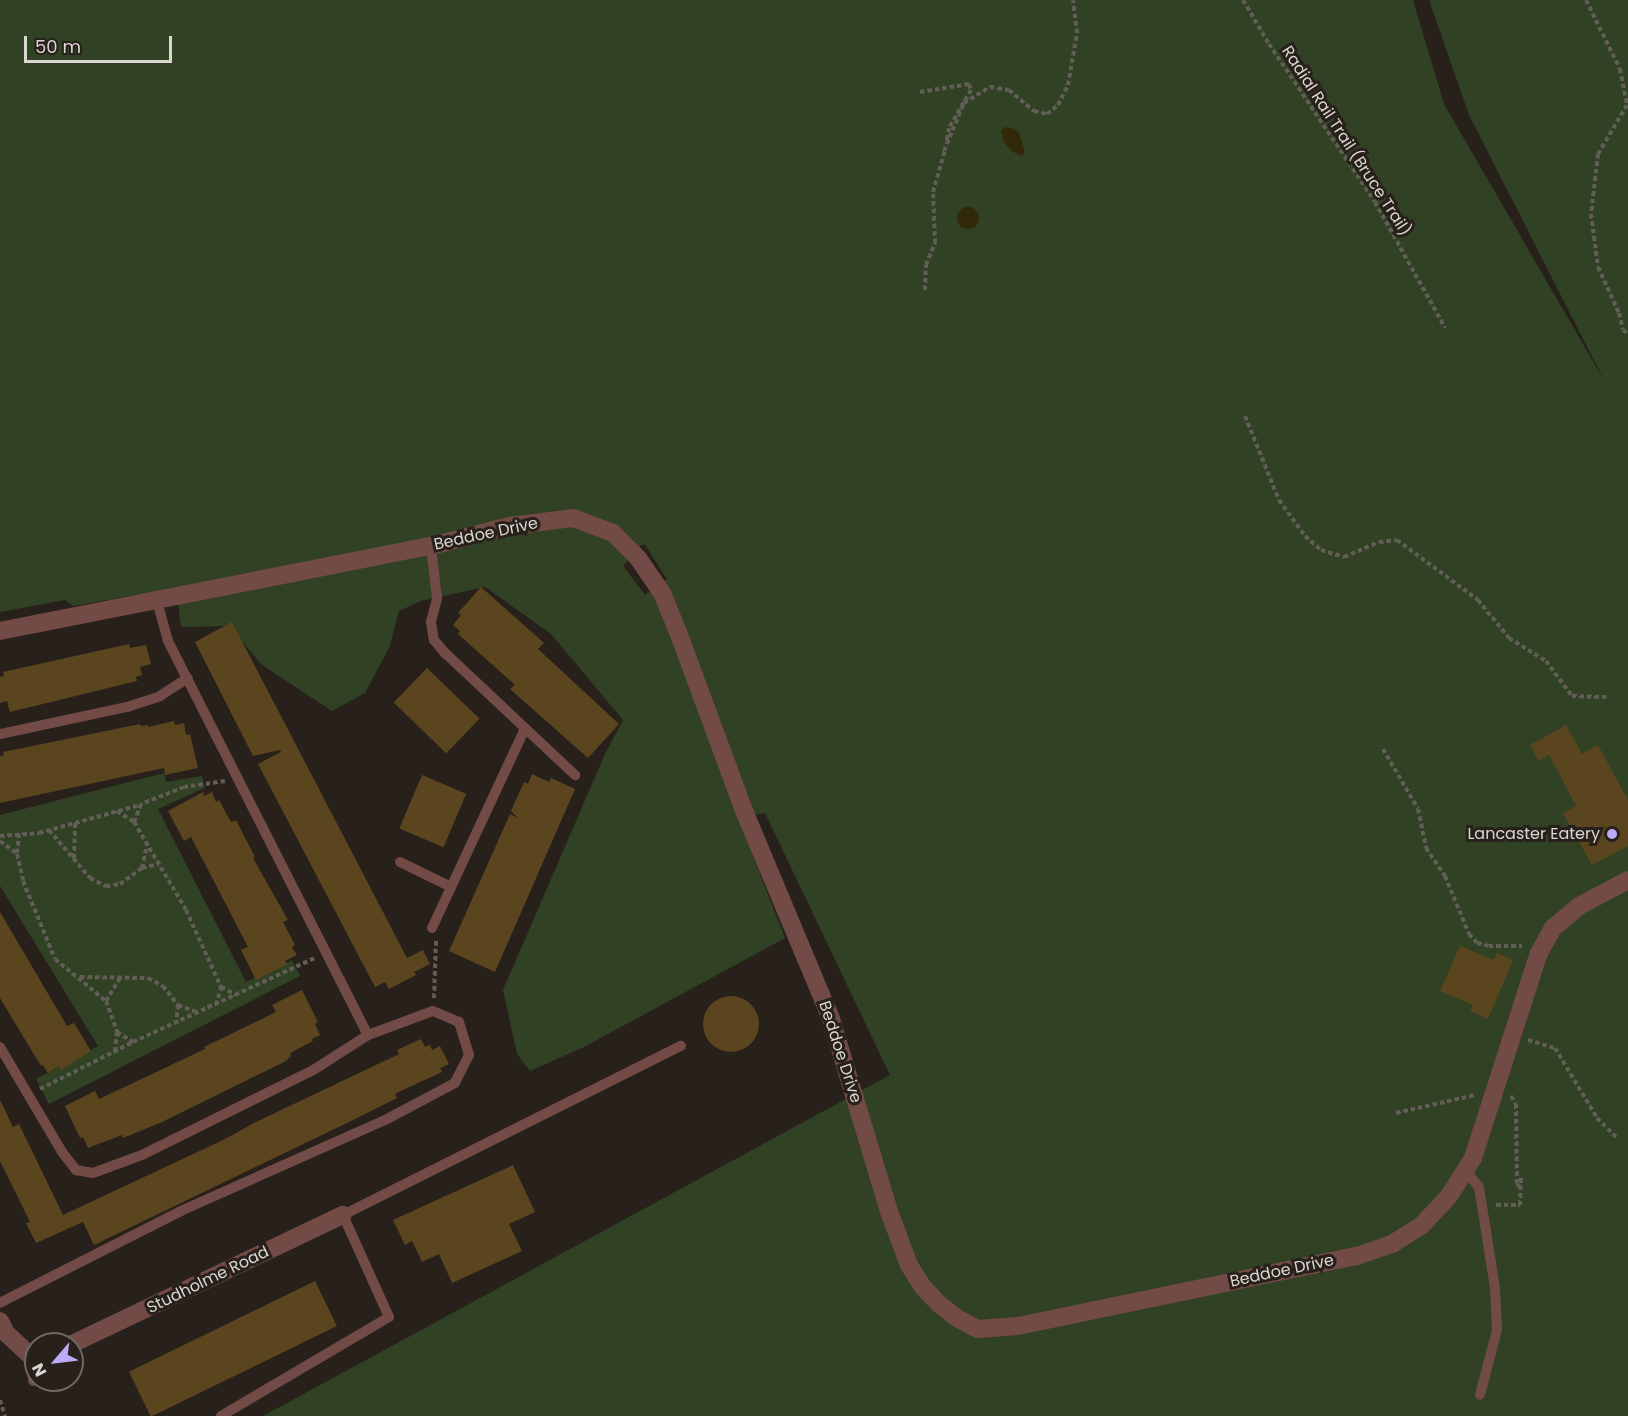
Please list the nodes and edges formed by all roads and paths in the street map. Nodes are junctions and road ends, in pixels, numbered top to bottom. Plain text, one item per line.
1 (1073, 0) edge
2 (1243, 0) edge
3 (1586, 0) edge
4 (920, 92) dead end
5 (944, 151) dead end
6 (925, 290) dead end
7 (1444, 328) dead end
8 (1628, 334) edge
9 (1245, 416) dead end
10 (431, 546) junction
11 (157, 601) junction
12 (0, 631) edge
13 (188, 678) junction
14 (1608, 697) dead end
15 (525, 729) junction
16 (0, 734) edge
17 (1383, 749) dead end
18 (575, 775) dead end
19 (239, 779) junction
20 (141, 804) junction
21 (117, 811) junction
22 (134, 822) junction
23 (75, 823) junction
24 (49, 830) junction
25 (19, 834) junction
26 (0, 836) edge
27 (0, 842) edge
28 (147, 844) junction
29 (17, 854) junction
30 (74, 858) junction
31 (400, 862) dead end
32 (159, 864) junction
33 (142, 868) junction
34 (1628, 880) edge
35 (451, 887) junction
36 (432, 928) joint
37 (1543, 946) junction
38 (326, 952) junction
39 (80, 977) junction
40 (119, 979) junction
41 (221, 987) junction
42 (237, 995) junction
43 (106, 1001) junction
44 (178, 1005) junction
45 (216, 1005) junction
46 (434, 1011) junction
47 (199, 1013) junction
48 (176, 1024) junction
49 (117, 1032) junction
50 (368, 1035) junction
51 (1526, 1040) dead end
52 (133, 1042) junction
53 (681, 1046) dead end
54 (0, 1047) edge
55 (115, 1052) junction
56 (1495, 1088) junction
57 (29, 1095) junction
58 (1396, 1113) dead end
59 (1616, 1137) dead end
60 (1465, 1170) junction
61 (1521, 1178) dead end
62 (1521, 1188) junction
63 (1500, 1204) dead end
64 (343, 1215) junction
65 (0, 1303) edge
66 (0, 1321) edge
67 (84, 1338) edge
68 (24, 1348) edge
69 (1480, 1395) dead end
70 (0, 1400) edge
71 (5, 1416) edge
72 (221, 1416) edge

1 - 5 path
2 - 7 path, Radial Rail Trail (Bruce Trail)
3 - 8 path
4 - 6 path
9 - 14 path
10 - 11 street, Beddoe Drive
10 - 15 lane
10 - 60 street, Beddoe Drive
11 - 12 street, Beddoe Drive
11 - 13 lane
13 - 16 lane
13 - 19 lane
15 - 18 lane
15 - 35 lane
17 - 37 path
19 - 20 path
19 - 38 lane
20 - 21 path
20 - 22 path
21 - 22 path
21 - 23 path
22 - 28 path
23 - 24 path
23 - 30 path
24 - 25 path
24 - 30 path
25 - 26 path
25 - 29 path
27 - 29 path
28 - 32 path
28 - 33 path
29 - 39 path
30 - 33 path
31 - 35 lane
32 - 33 path
32 - 41 path
34 - 37 street, Beddoe Drive
35 - 36 lane
36 - 46 path
37 - 56 street, Beddoe Drive
38 - 42 path
38 - 50 lane
39 - 40 path
39 - 43 path
40 - 43 path
40 - 44 path
41 - 42 path
41 - 45 path
42 - 45 path
43 - 49 path
44 - 47 path
44 - 48 path
45 - 47 path
46 - 50 lane
46 - 65 lane
47 - 48 path
48 - 52 path
49 - 52 path
49 - 55 path
50 - 57 lane
51 - 59 path
52 - 55 path
53 - 64 lane
54 - 57 lane
55 - 57 path
56 - 58 path
56 - 60 street, Beddoe Drive
56 - 62 path
60 - 69 lane
61 - 62 path
62 - 63 path
64 - 67 street, Studholme Road
64 - 72 lane
66 - 68 street
70 - 71 path

